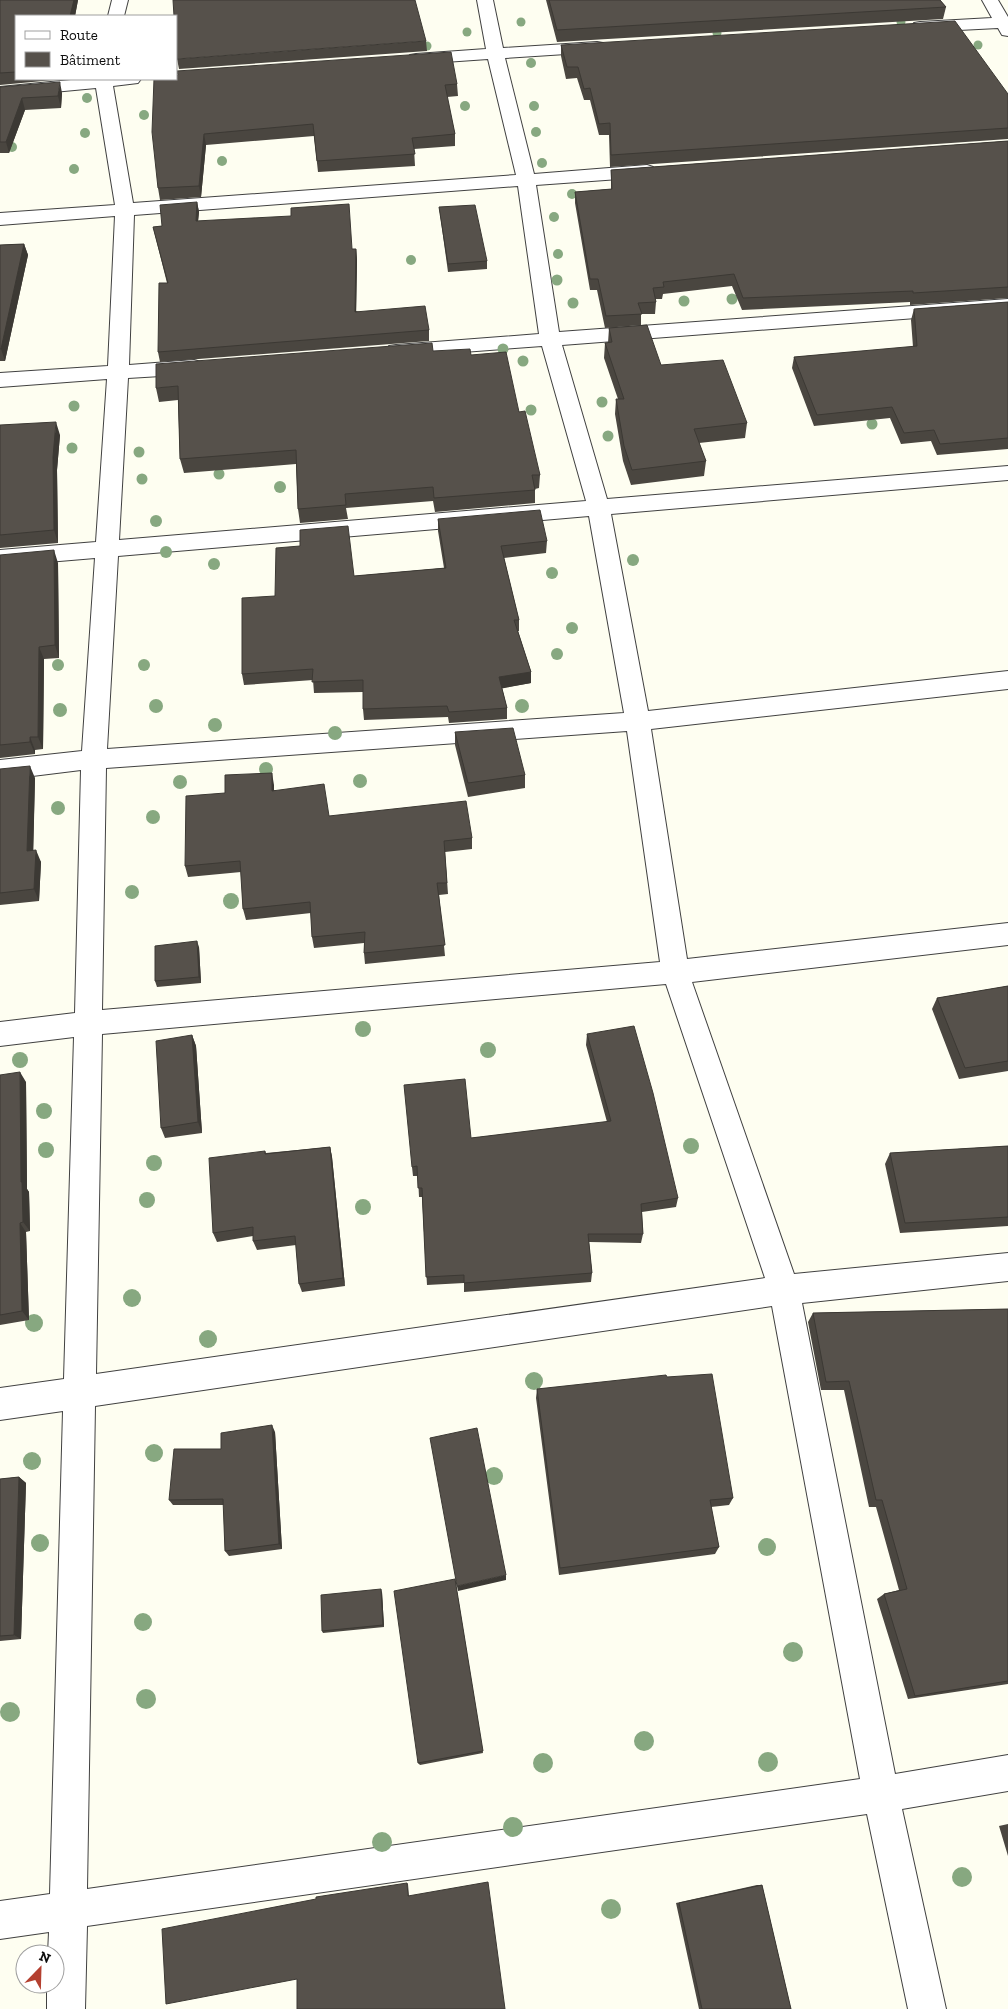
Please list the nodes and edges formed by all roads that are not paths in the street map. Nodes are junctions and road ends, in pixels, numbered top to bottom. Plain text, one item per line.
1 (120, 0) edge
2 (485, 0) edge
3 (990, 0) edge
4 (116, 15) edge
5 (1006, 25) edge
6 (904, 28) edge
7 (615, 46) edge
8 (495, 53) junction
9 (396, 60) edge
10 (102, 80) edge
11 (0, 92) edge
12 (664, 170) edge
13 (526, 180) junction
14 (125, 208) junction
15 (0, 219) edge
16 (1008, 305) edge
17 (550, 339) junction
18 (373, 353) edge
19 (216, 365) edge
20 (118, 373) junction
21 (0, 380) edge
22 (1008, 473) edge
23 (599, 508) junction
24 (108, 550) junction
25 (0, 558) edge
26 (1008, 680) edge
27 (638, 721) junction
28 (94, 759) junction
29 (0, 770) edge
30 (1008, 934) edge
31 (675, 972) junction
32 (88, 1023) junction
33 (0, 1034) edge
34 (1008, 1267) edge
35 (784, 1290) junction
36 (79, 1392) junction
37 (0, 1404) edge
38 (1008, 1773) edge
39 (882, 1794) junction
40 (68, 1910) junction
41 (0, 1920) edge
42 (66, 2009) edge
43 (927, 2009) edge

1 - 4 street
2 - 8 street
3 - 5 street
5 - 6 street
7 - 8 street
8 - 9 street
8 - 13 street
10 - 11 street
10 - 14 street
12 - 13 street
13 - 14 street
13 - 17 street
14 - 15 street
14 - 20 street
16 - 17 street
17 - 18 street
17 - 23 street
19 - 20 street
20 - 21 street
20 - 24 street
22 - 23 street
23 - 24 street
23 - 27 street
24 - 25 street
24 - 28 street
26 - 27 street
27 - 28 street
27 - 31 street
28 - 29 street
28 - 32 street
30 - 31 street
31 - 32 street
31 - 35 street
32 - 33 street
32 - 36 street
34 - 35 street
35 - 36 street
35 - 39 street
36 - 37 street
36 - 40 street
38 - 39 street
39 - 40 street
39 - 43 street
40 - 41 street
40 - 42 street

